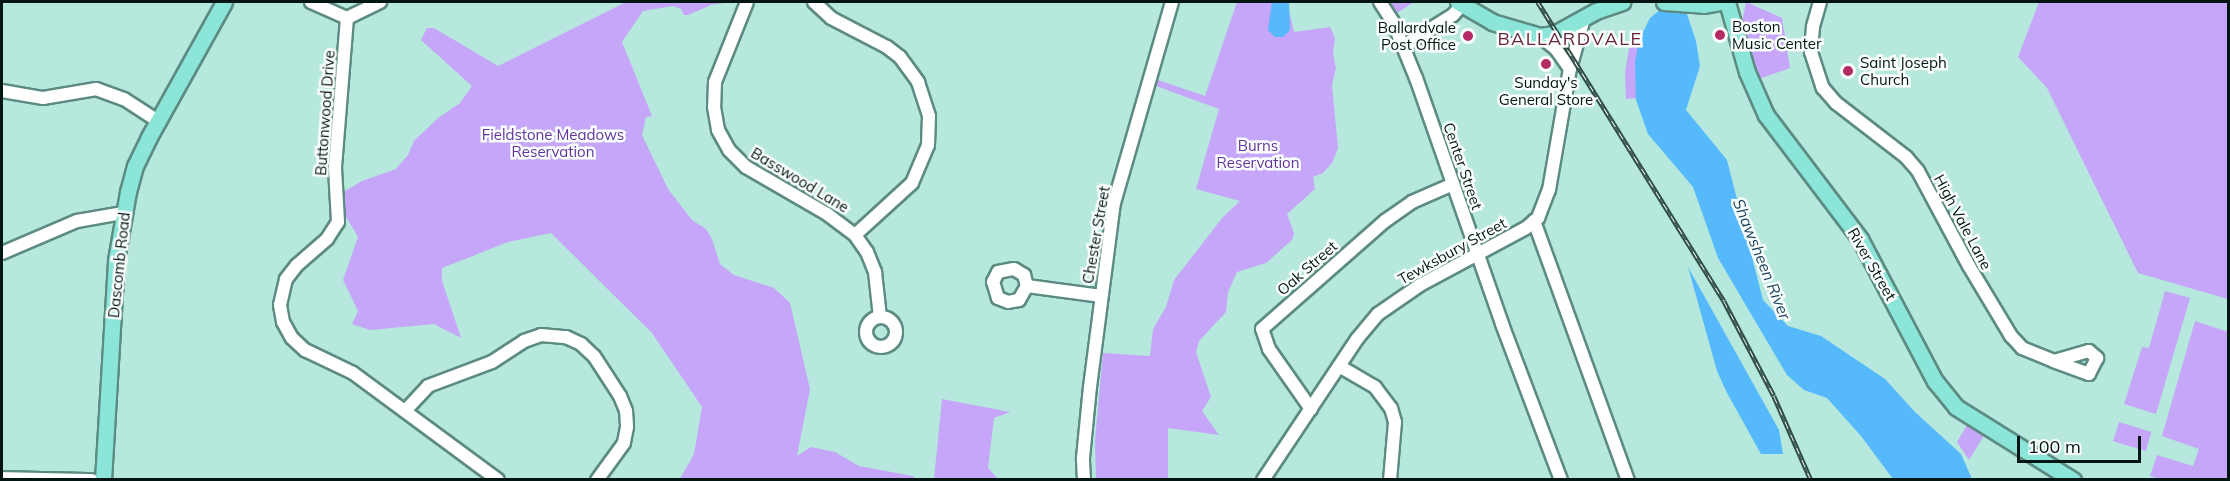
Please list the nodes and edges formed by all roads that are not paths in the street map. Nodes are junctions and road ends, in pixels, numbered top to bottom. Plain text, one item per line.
1 (224, 2) edge
2 (311, 2) edge
3 (380, 2) edge
4 (747, 2) edge
5 (814, 2) edge
6 (1172, 2) edge
7 (1380, 2) edge
8 (1622, 2) edge
9 (1664, 2) edge
10 (1720, 2) edge
11 (1727, 2) edge
12 (1820, 2) edge
13 (1460, 3) edge
14 (347, 18) junction
15 (1584, 18) junction
16 (1540, 36) junction
17 (1403, 46) junction
18 (1570, 69) junction
19 (2, 91) edge
20 (158, 121) junction
21 (1453, 184) junction
22 (123, 213) junction
23 (1534, 220) junction
24 (855, 234) junction
25 (2, 253) edge
26 (1477, 254) junction
27 (1027, 286) dead end
28 (1101, 296) junction
29 (880, 317) dead end
30 (2054, 361) junction
31 (1339, 366) junction
32 (1311, 409) junction
33 (405, 411) junction
34 (2, 478) edge
35 (92, 480) edge
36 (103, 480) edge
37 (498, 480) edge
38 (597, 480) edge
39 (1084, 480) edge
40 (1263, 480) edge
41 (1390, 480) edge
42 (1561, 480) edge
43 (1628, 480) edge
44 (2073, 480) edge

1 - 20 main road, Dascomb Road
2 - 14 street
3 - 14 street
4 - 24 street, Basswood Lane
5 - 24 street
6 - 28 street, Chester Street
7 - 17 street, Center Street
8 - 15 main road
9 - 10 main road
11 - 44 main road, River Street
12 - 30 street, High Vale Lane
13 - 16 main road
13 - 17 street
14 - 33 street, Buttonwood Drive
15 - 16 main road
15 - 18 street
16 - 18 street
17 - 21 street, Center Street
18 - 23 street
19 - 20 street
20 - 22 main road, Dascomb Road
21 - 26 street, Center Street
21 - 32 street, Oak Street
22 - 25 street
22 - 36 main road, Dascomb Road
23 - 26 street, Tewksbury Street
23 - 43 street
24 - 29 street, Basswood Lane
26 - 31 street, Tewksbury Street
26 - 42 street, Center Street
27 - 28 street
28 - 39 street, Chester Street
30 - 30 street, High Vale Lane
31 - 32 street, Tewksbury Street
31 - 41 street
32 - 40 street, Tewksbury Street
33 - 37 street, Buttonwood Drive
33 - 38 street
34 - 35 street

